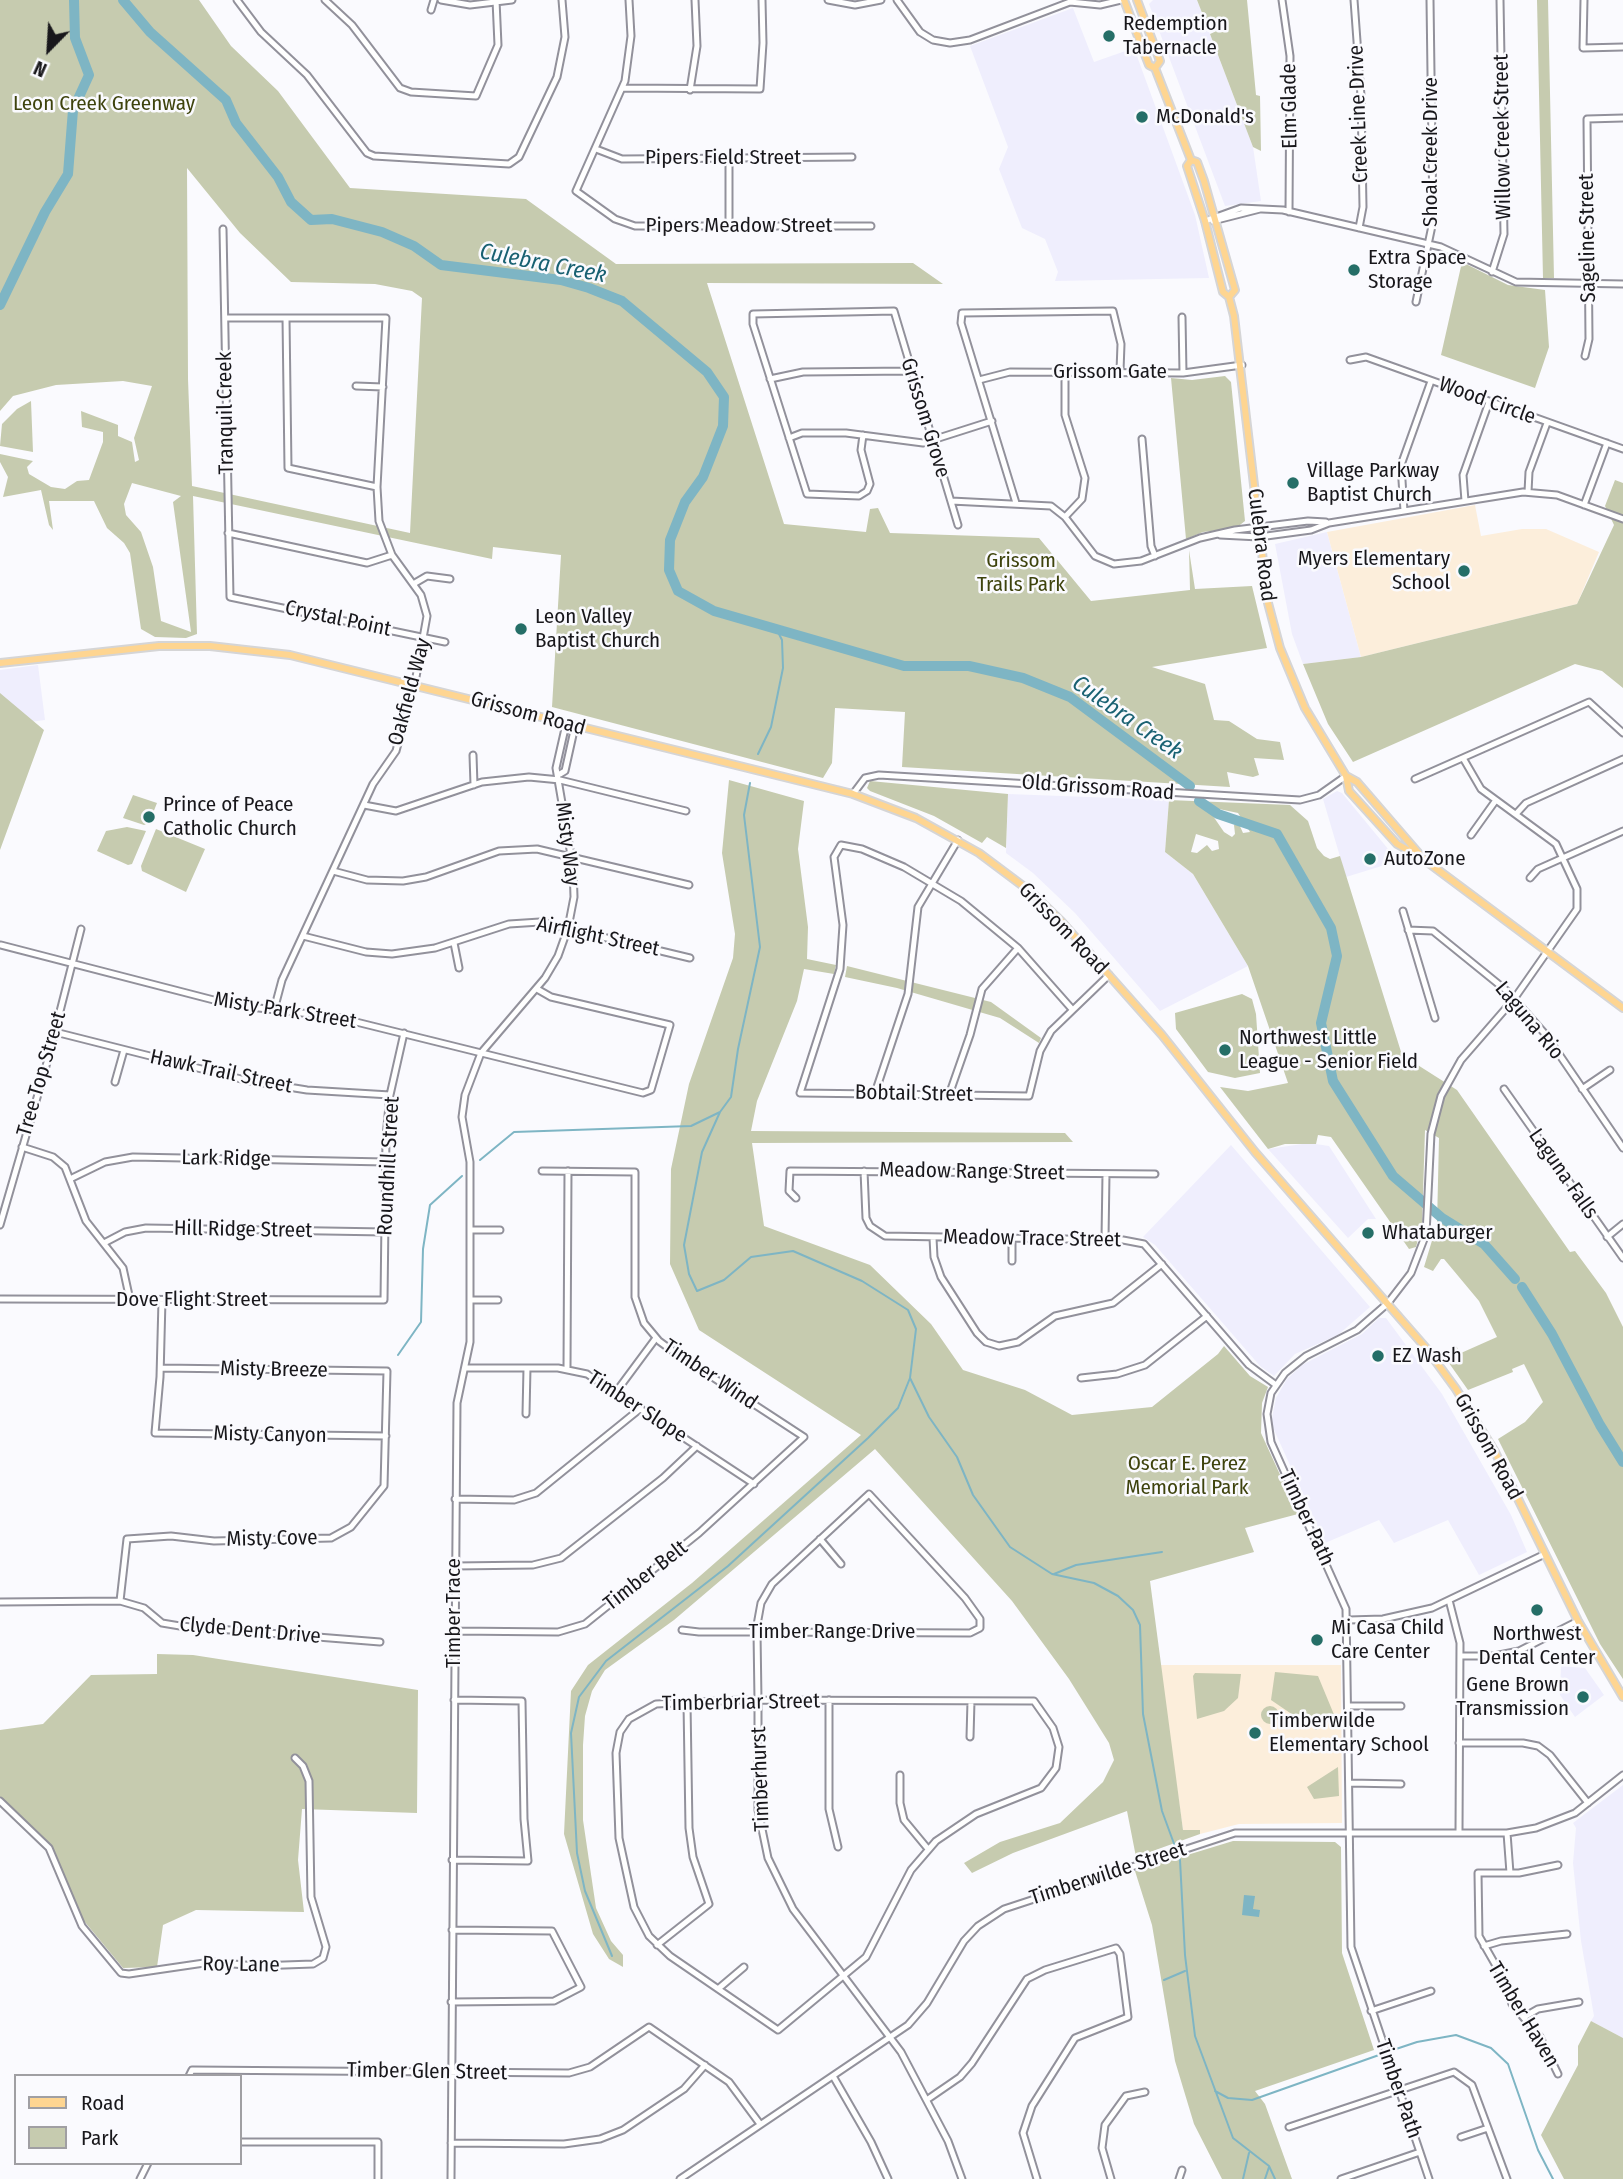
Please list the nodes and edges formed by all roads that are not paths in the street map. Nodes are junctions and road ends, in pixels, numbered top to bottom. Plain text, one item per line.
1 (237, 0) edge
2 (325, 0) edge
3 (434, 0) edge
4 (441, 0) edge
5 (512, 0) edge
6 (562, 0) edge
7 (629, 0) edge
8 (695, 0) edge
9 (762, 0) edge
10 (828, 0) edge
11 (881, 0) edge
12 (897, 0) edge
13 (1123, 0) edge
14 (1137, 0) edge
15 (1282, 0) edge
16 (1354, 0) edge
17 (1430, 0) edge
18 (1500, 0) edge
19 (1584, 0) edge
20 (496, 1) edge
21 (431, 10) dead end
22 (1623, 47) edge
23 (1155, 68) junction
24 (622, 88) junction
25 (690, 90) junction
26 (1623, 118) edge
27 (596, 149) junction
28 (852, 157) dead end
29 (729, 158) junction
30 (1191, 160) junction
31 (1289, 212) junction
32 (1216, 218) junction
33 (1205, 221) junction
34 (729, 226) junction
35 (871, 226) dead end
36 (1359, 228) junction
37 (223, 229) dead end
38 (1431, 244) junction
39 (1492, 272) junction
40 (1623, 284) edge
41 (1589, 285) junction
42 (1229, 297) junction
43 (1416, 302) dead end
44 (1182, 317) dead end
45 (225, 318) junction
46 (286, 318) junction
47 (1585, 356) dead end
48 (1350, 360) dead end
49 (1242, 365) junction
50 (911, 371) junction
51 (1120, 371) junction
52 (1065, 372) junction
53 (1183, 373) junction
54 (770, 379) junction
55 (979, 380) junction
56 (1431, 381) junction
57 (355, 386) dead end
58 (383, 387) junction
59 (1489, 402) junction
60 (992, 422) junction
61 (1547, 422) junction
62 (863, 435) junction
63 (789, 438) junction
64 (1142, 439) dead end
65 (932, 441) junction
66 (1606, 443) junction
67 (1623, 449) edge
68 (377, 487) junction
69 (1528, 492) junction
70 (951, 501) junction
71 (1465, 501) junction
72 (1016, 503) junction
73 (1584, 505) junction
74 (1404, 510) junction
75 (1065, 517) junction
76 (1623, 519) edge
77 (1329, 523) junction
78 (958, 525) dead end
79 (1258, 526) junction
80 (228, 533) junction
81 (1220, 535) junction
82 (1259, 537) junction
83 (392, 555) junction
84 (1155, 556) junction
85 (450, 579) dead end
86 (415, 583) junction
87 (230, 597) joint
88 (425, 638) junction
89 (445, 642) dead end
90 (0, 663) edge
91 (415, 684) junction
92 (566, 724) junction
93 (575, 726) junction
94 (1623, 733) edge
95 (473, 755) dead end
96 (1463, 758) junction
97 (1623, 759) edge
98 (1346, 776) junction
99 (560, 777) junction
100 (1415, 779) dead end
101 (474, 785) junction
102 (853, 794) junction
103 (1496, 800) junction
104 (364, 805) junction
105 (686, 811) dead end
106 (1516, 814) junction
107 (1623, 831) edge
108 (1471, 835) dead end
109 (958, 840) junction
110 (572, 856) junction
111 (1422, 858) junction
112 (1563, 858) junction
113 (333, 870) junction
114 (1530, 878) dead end
115 (932, 882) junction
116 (689, 884) dead end
117 (1403, 911) dead end
118 (568, 928) junction
119 (81, 929) dead end
120 (1408, 930) junction
121 (303, 936) junction
122 (454, 943) junction
123 (1, 945) edge
124 (1018, 948) junction
125 (1549, 952) junction
126 (690, 958) dead end
127 (72, 963) junction
128 (459, 968) dead end
129 (1109, 975) junction
130 (537, 989) junction
131 (1514, 999) junction
132 (1071, 1008) junction
133 (1623, 1008) edge
134 (274, 1010) junction
135 (1435, 1018) dead end
136 (55, 1032) junction
137 (404, 1033) junction
138 (124, 1050) junction
139 (481, 1053) junction
140 (1610, 1070) dead end
141 (115, 1082) dead end
142 (1582, 1088) junction
143 (1504, 1089) dead end
144 (875, 1093) junction
145 (390, 1095) junction
146 (949, 1095) junction
147 (1622, 1144) edge
148 (22, 1147) junction
149 (386, 1162) junction
150 (542, 1171) dead end
151 (568, 1171) junction
152 (864, 1171) junction
153 (1106, 1174) junction
154 (1155, 1174) dead end
155 (70, 1179) junction
156 (796, 1198) dead end
157 (1623, 1224) edge
158 (0, 1225) edge
159 (471, 1230) junction
160 (500, 1230) dead end
161 (385, 1232) junction
162 (1607, 1237) junction
163 (933, 1238) junction
164 (1012, 1238) junction
165 (1105, 1239) junction
166 (104, 1243) junction
167 (1623, 1258) edge
168 (1012, 1261) dead end
169 (1162, 1264) junction
170 (0, 1299) edge
171 (130, 1300) junction
172 (162, 1300) junction
173 (384, 1300) joint
174 (471, 1300) junction
175 (498, 1300) dead end
176 (1388, 1303) junction
177 (1206, 1316) junction
178 (656, 1338) junction
179 (161, 1368) junction
180 (467, 1368) junction
181 (527, 1368) junction
182 (567, 1368) junction
183 (387, 1371) joint
184 (1081, 1378) dead end
185 (1276, 1385) junction
186 (616, 1392) junction
187 (641, 1408) junction
188 (526, 1414) dead end
189 (386, 1436) junction
190 (804, 1437) joint
191 (697, 1446) junction
192 (754, 1484) junction
193 (455, 1499) junction
194 (820, 1539) junction
195 (1545, 1554) junction
196 (841, 1564) dead end
197 (455, 1566) junction
198 (1449, 1600) junction
199 (120, 1601) junction
200 (0, 1602) edge
201 (1349, 1619) junction
202 (1578, 1621) junction
203 (979, 1628) joint
204 (682, 1630) dead end
205 (454, 1632) junction
206 (757, 1632) junction
207 (380, 1642) dead end
208 (1460, 1657) junction
209 (1623, 1697) edge
210 (454, 1700) junction
211 (758, 1700) junction
212 (829, 1700) junction
213 (971, 1701) junction
214 (687, 1703) junction
215 (1349, 1706) junction
216 (1401, 1706) dead end
217 (970, 1737) dead end
218 (1459, 1743) junction
219 (295, 1758) dead end
220 (900, 1774) dead end
221 (1623, 1775) edge
222 (1349, 1783) junction
223 (1401, 1784) dead end
224 (0, 1801) edge
225 (1588, 1803) junction
226 (1349, 1831) junction
227 (1459, 1831) junction
228 (1507, 1833) junction
229 (838, 1847) dead end
230 (928, 1849) junction
231 (452, 1860) junction
232 (1558, 1865) dead end
233 (1510, 1872) junction
234 (452, 1930) junction
235 (1567, 1934) dead end
236 (657, 1945) junction
237 (1484, 1946) junction
238 (744, 1967) dead end
239 (845, 1977) junction
240 (718, 1989) junction
241 (1431, 1991) dead end
242 (451, 2002) junction
243 (1579, 2002) dead end
244 (1371, 2011) junction
245 (1524, 2017) junction
246 (891, 2037) junction
247 (705, 2065) junction
248 (190, 2073) edge
249 (451, 2073) junction
250 (1558, 2074) dead end
251 (833, 2076) junction
252 (1398, 2090) junction
253 (1145, 2092) dead end
254 (928, 2099) junction
255 (760, 2124) junction
256 (1289, 2127) dead end
257 (1488, 2128) junction
258 (1461, 2137) dead end
259 (242, 2141) edge
260 (451, 2143) junction
261 (1420, 2152) junction
262 (1182, 2171) dead end
263 (378, 2179) edge
264 (451, 2179) edge
265 (680, 2179) edge
266 (888, 2179) edge
267 (962, 2179) edge
268 (1037, 2179) edge
269 (1111, 2179) edge
270 (1179, 2179) edge
271 (1341, 2179) edge
272 (1429, 2179) edge
273 (1507, 2179) edge

1 - 6 street
2 - 20 street
3 - 21 street
4 - 20 street
5 - 20 street
7 - 24 street
8 - 25 street
9 - 25 street
10 - 11 street
12 - 13 street
13 - 23 main road, Culebra Road
14 - 23 main road, Culebra Road
15 - 31 street, Elm Glade
16 - 36 street, Creek Line Drive
17 - 38 street, Shoal Creek Drive
18 - 39 street, Willow Creek Street
19 - 22 street
23 - 30 main road, Culebra Road
24 - 25 street
24 - 27 street
26 - 41 street, Sageline Street
27 - 29 street, Pipers Field Street
27 - 34 street, Pipers Meadow Street
28 - 29 street, Pipers Field Street
29 - 34 street
30 - 32 main road, Culebra Road
30 - 33 main road, Culebra Road
31 - 32 street
31 - 36 street
32 - 33 street
32 - 42 main road, Culebra Road
33 - 42 main road, Culebra Road
34 - 35 street, Pipers Meadow Street
36 - 38 street
37 - 45 street, Tranquil Creek
38 - 39 street
38 - 43 street, Shoal Creek Drive
39 - 41 street
40 - 41 street
41 - 47 street, Sageline Street
42 - 49 main road, Culebra Road
44 - 53 street
45 - 46 street
45 - 80 street, Tranquil Creek
46 - 58 street, Oakfield Way
46 - 68 street
48 - 56 street, Wood Circle
49 - 53 street, Grissom Gate
49 - 79 main road, Culebra Road
50 - 54 street
50 - 54 street, Grissom Grove
50 - 65 street, Grissom Grove
51 - 52 street, Grissom Gate
51 - 53 street, Grissom Gate
51 - 55 street
52 - 55 street, Grissom Gate
52 - 75 street
54 - 63 street
55 - 60 street
56 - 59 street, Wood Circle
56 - 74 street
57 - 58 street
58 - 68 street, Oakfield Way
59 - 61 street, Wood Circle
59 - 71 street
60 - 65 street
60 - 72 street
61 - 66 street, Wood Circle
61 - 69 street
62 - 63 street
62 - 63 street
62 - 65 street
64 - 84 street
65 - 70 street, Grissom Grove
66 - 67 street, Wood Circle
66 - 73 street
68 - 83 street, Oakfield Way
69 - 71 street
69 - 73 street
70 - 72 street
70 - 78 street, Grissom Grove
71 - 74 street
72 - 75 street
73 - 76 street
74 - 77 street
75 - 84 street
77 - 79 street
77 - 82 street
79 - 81 street
79 - 82 main road, Culebra Road
80 - 83 street
80 - 87 street, Tranquil Creek
81 - 82 street
81 - 84 street
82 - 98 main road, Culebra Road
83 - 86 street, Oakfield Way
85 - 86 street
86 - 88 street, Oakfield Way
87 - 88 street, Crystal Point
88 - 89 street, Crystal Point
88 - 91 street, Oakfield Way
90 - 91 main road, Grissom Road
91 - 92 main road, Grissom Road
91 - 104 street, Oakfield Way
92 - 93 main road, Grissom Road
92 - 99 street, Misty Way
93 - 99 street, Misty Way
93 - 102 main road, Grissom Road
94 - 96 street
95 - 101 street
96 - 100 street
96 - 103 street
97 - 106 street
98 - 102 street, Old Grissom Road
98 - 111 main road, Culebra Road
98 - 111 main road, Culebra Road
99 - 101 street
99 - 105 street
99 - 110 street, Misty Way
101 - 104 street
102 - 109 main road, Grissom Road
103 - 106 street
103 - 108 street
104 - 113 street, Oakfield Way
106 - 112 street
107 - 112 street
109 - 115 street
109 - 129 main road, Grissom Road
110 - 113 street
110 - 116 street
110 - 118 street, Misty Way
111 - 125 main road, Culebra Road
112 - 114 street
112 - 125 street
113 - 121 street, Oakfield Way
115 - 124 street
115 - 144 street
115 - 144 street, Bobtail Street
117 - 120 street
118 - 122 street, Airflight Street
118 - 126 street, Airflight Street
118 - 130 street, Misty Way
119 - 127 street, Tree Top Street
120 - 131 street, Laguna Rio
120 - 135 street
121 - 122 street, Airflight Street
121 - 134 street, Oakfield Way
122 - 128 street
123 - 127 street, Misty Park Street
124 - 132 street
124 - 146 street
125 - 131 street
125 - 133 main road, Culebra Road
127 - 134 street, Misty Park Street
127 - 136 street, Tree Top Street
129 - 132 street
129 - 176 main road, Grissom Road
130 - 139 street, Misty Way
130 - 139 street, Misty Park Street
131 - 142 street, Laguna Rio
131 - 176 street
132 - 146 street, Bobtail Street
134 - 137 street, Misty Park Street
136 - 138 street, Hawk Trail Street
136 - 148 street, Tree Top Street
137 - 139 street, Misty Park Street
137 - 145 street, Roundhill Street
138 - 141 street
138 - 145 street, Hawk Trail Street
139 - 159 street, Timber Trace
140 - 142 street
142 - 147 street, Laguna Rio
143 - 162 street, Laguna Falls
144 - 146 street, Bobtail Street
145 - 149 street, Roundhill Street
148 - 155 street
148 - 158 street, Tree Top Street
149 - 155 street, Lark Ridge
149 - 161 street, Roundhill Street
150 - 151 street
151 - 178 street, Timber Wind
151 - 182 street
152 - 153 street, Meadow Range Street
152 - 156 street, Meadow Range Street
152 - 163 street, Meadow Trace Street
153 - 154 street, Meadow Range Street
153 - 165 street
155 - 166 street
157 - 162 street
159 - 160 street
159 - 174 street, Timber Trace
161 - 166 street, Hill Ridge Street
161 - 173 street, Roundhill Street
162 - 167 street, Laguna Falls
163 - 164 street, Meadow Trace Street
163 - 169 street
164 - 165 street, Meadow Trace Street
164 - 168 street
165 - 169 street, Meadow Trace Street
166 - 171 street
169 - 177 street, Meadow Trace Street
170 - 171 street, Dove Flight Street
171 - 172 street, Dove Flight Street
172 - 173 street, Dove Flight Street
172 - 179 street
174 - 175 street
174 - 180 street, Timber Trace
176 - 185 street
176 - 195 main road, Grissom Road
177 - 184 street
177 - 185 street, Meadow Trace Street
178 - 186 street
178 - 190 street, Timber Wind
179 - 183 street, Misty Breeze
179 - 189 street, Misty Canyon
180 - 181 street, Timber Slope
180 - 193 street, Timber Trace
181 - 182 street, Timber Slope
181 - 188 street
182 - 186 street, Timber Slope
183 - 189 street, Misty Cove
185 - 201 street, Timber Path
186 - 187 street, Timber Slope
187 - 191 street, Timber Slope
187 - 193 street
189 - 199 street, Misty Cove
190 - 192 street, Timber Belt
191 - 192 street, Timber Slope
191 - 197 street
192 - 205 street, Timber Belt
193 - 197 street, Timber Trace
194 - 196 street
194 - 203 street, Timberhurst
194 - 206 street, Timberhurst
195 - 198 street
195 - 202 main road, Grissom Road
197 - 205 street, Timber Trace
198 - 201 street
198 - 208 street
199 - 200 street, Clyde Dent Drive
199 - 207 street, Clyde Dent Drive
201 - 215 street, Timber Path
202 - 208 street
202 - 209 main road, Grissom Road
203 - 206 street, Timber Range Drive
204 - 206 street, Timber Range Drive
205 - 210 street, Timber Trace
206 - 211 street, Timberhurst
208 - 218 street
210 - 231 street, Timber Trace
210 - 231 street
211 - 212 street, Timberbriar Street
211 - 214 street, Timberbriar Street
211 - 239 street, Timberhurst
212 - 213 street, Timberbriar Street
212 - 229 street
213 - 217 street
213 - 230 street, Timberbriar Street
214 - 236 street
214 - 236 street, Timberbriar Street
215 - 216 street
215 - 222 street, Timber Path
218 - 225 street
218 - 227 street
219 - 224 street, Roy Lane
220 - 230 street
221 - 225 street, Timberwilde Street
222 - 223 street
222 - 226 street, Timber Path
225 - 228 street, Timberwilde Street
226 - 227 street, Timberwilde Street
226 - 244 street, Timber Path
226 - 246 street, Timberwilde Street
227 - 228 street, Timberwilde Street
228 - 233 street
230 - 239 street
231 - 234 street, Timber Trace
232 - 233 street
233 - 237 street, Timber Haven
234 - 242 street, Timber Trace
234 - 242 street
235 - 237 street
236 - 240 street, Timberbriar Street
237 - 245 street, Timber Haven
238 - 240 street
239 - 240 street, Timberbriar Street
239 - 246 street, Timberhurst
241 - 244 street
242 - 249 street, Timber Trace
243 - 245 street
244 - 252 street, Timber Path
245 - 250 street, Timber Haven
246 - 251 street, Timberwilde Street
246 - 254 street, Timberhurst
247 - 249 street, Timber Glen Street
247 - 255 street
247 - 260 street
248 - 249 street, Timber Glen Street
249 - 260 street, Timber Trace
251 - 255 street, Timberwilde Street
251 - 266 street
252 - 256 street
252 - 257 street
252 - 261 street, Timber Path
253 - 269 street
254 - 267 street, Timberhurst
254 - 268 street
255 - 265 street, Timberwilde Street
257 - 258 street
257 - 273 street
259 - 263 street
260 - 264 street, Timber Trace
261 - 271 street
261 - 272 street, Timber Path
262 - 270 street

